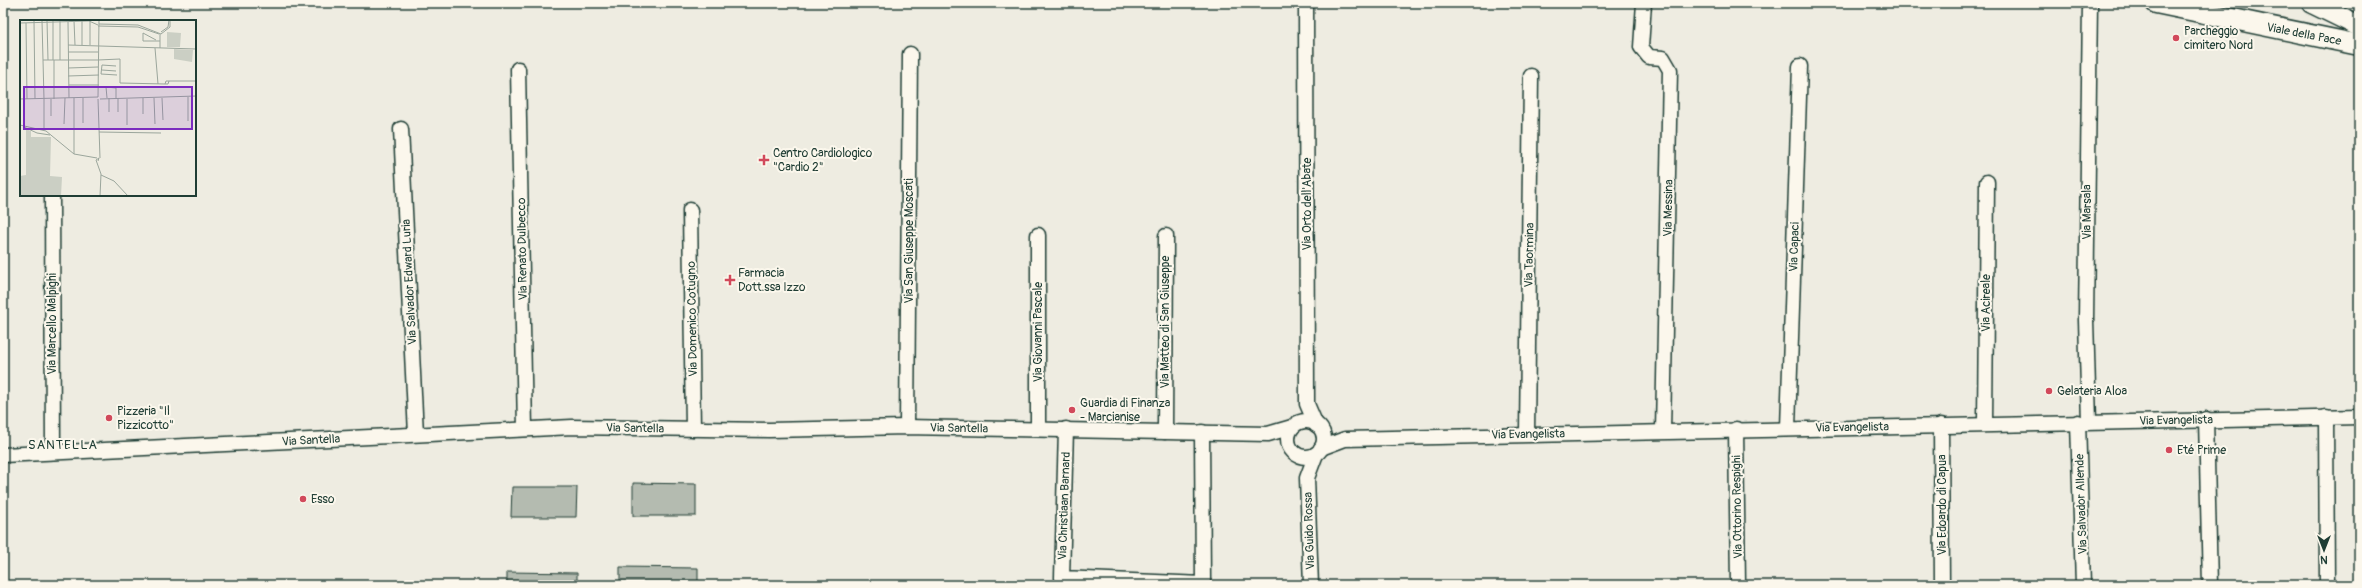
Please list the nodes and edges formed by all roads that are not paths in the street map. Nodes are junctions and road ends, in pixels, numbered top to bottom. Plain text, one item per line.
1 (1306, 3) edge
2 (1644, 3) edge
3 (2090, 3) edge
4 (2156, 3) edge
5 (2312, 3) edge
6 (2359, 26) edge
7 (2359, 45) edge
8 (910, 54) dead end
9 (1800, 66) dead end
10 (518, 69) dead end
11 (1531, 76) dead end
12 (401, 129) dead end
13 (1987, 182) dead end
14 (52, 196) edge
15 (690, 210) dead end
16 (1038, 235) dead end
17 (1166, 236) dead end
18 (1307, 404) junction
19 (2326, 417) junction
20 (2359, 417) edge
21 (2206, 419) junction
22 (2084, 422) junction
23 (1985, 424) junction
24 (1295, 425) junction
25 (1941, 425) junction
26 (907, 427) junction
27 (1038, 428) junction
28 (1319, 428) junction
29 (1788, 428) junction
30 (525, 429) junction
31 (693, 429) junction
32 (1066, 429) junction
33 (1736, 429) junction
34 (1663, 431) junction
35 (1165, 432) junction
36 (1202, 432) junction
37 (416, 434) junction
38 (1268, 434) junction
39 (1527, 434) junction
40 (1345, 439) junction
41 (1292, 450) junction
42 (1319, 451) junction
43 (53, 452) junction
44 (3, 455) edge
45 (1307, 478) junction
46 (1311, 585) edge
47 (1738, 585) edge
48 (1942, 585) edge
49 (2083, 585) edge
50 (2210, 585) edge
51 (2328, 585) edge

1 - 18 street, Via Orto dell'Abate
2 - 34 street, Via Messina
3 - 22 street, Via Marsala
4 - 7 street, Viale della Pace
5 - 6 street, Viale della Pace
8 - 26 street, Via San Giuseppe Moscati
9 - 29 street, Via Capaci
10 - 30 street, Via Renato Dulbecco
11 - 39 street, Via Taormina
12 - 37 street, Via Salvador Edward Luria
13 - 23 street, Via Acireale
14 - 43 street, Via Marcello Malpighi
15 - 31 street, Via Domenico Cotugno
16 - 27 street, Via Giovanni Pascale
17 - 35 street, Via Matteo di San Giuseppe
18 - 24 street, Via Orto dell'Abate
18 - 28 street, Via Orto dell'Abate
19 - 20 street, Via Evangelista
19 - 21 street, Via Evangelista
19 - 51 street
21 - 22 street, Via Evangelista
21 - 50 street
22 - 23 street, Via Evangelista
22 - 49 street, Via Salvador Allende
23 - 25 street, Via Evangelista
24 - 28 street
24 - 38 street, Via Santella
24 - 41 street
25 - 29 street, Via Evangelista
25 - 48 street, Via Edoardo di Capua
26 - 27 street, Via Santella
26 - 31 street, Via Santella
27 - 32 street, Via Santella
28 - 40 street, Via Evangelista
28 - 42 street
29 - 33 street, Via Evangelista
30 - 31 street, Via Santella
30 - 37 street, Via Santella
32 - 35 street, Via Santella
32 - 36 street, Via Christiaan Barnard
33 - 34 street, Via Evangelista
33 - 47 street, Via Ottorino Respighi
34 - 39 street, Via Evangelista
35 - 36 street, Via Santella
36 - 38 street, Via Santella
37 - 43 street, Via Santella
38 - 41 street, Via Santella
39 - 40 street, Via Evangelista
40 - 42 street, Via Evangelista
41 - 42 street
41 - 45 street, Via Guido Rossa
42 - 45 street, Via Guido Rossa
43 - 44 street, Via Santella
45 - 46 street, Via Guido Rossa

